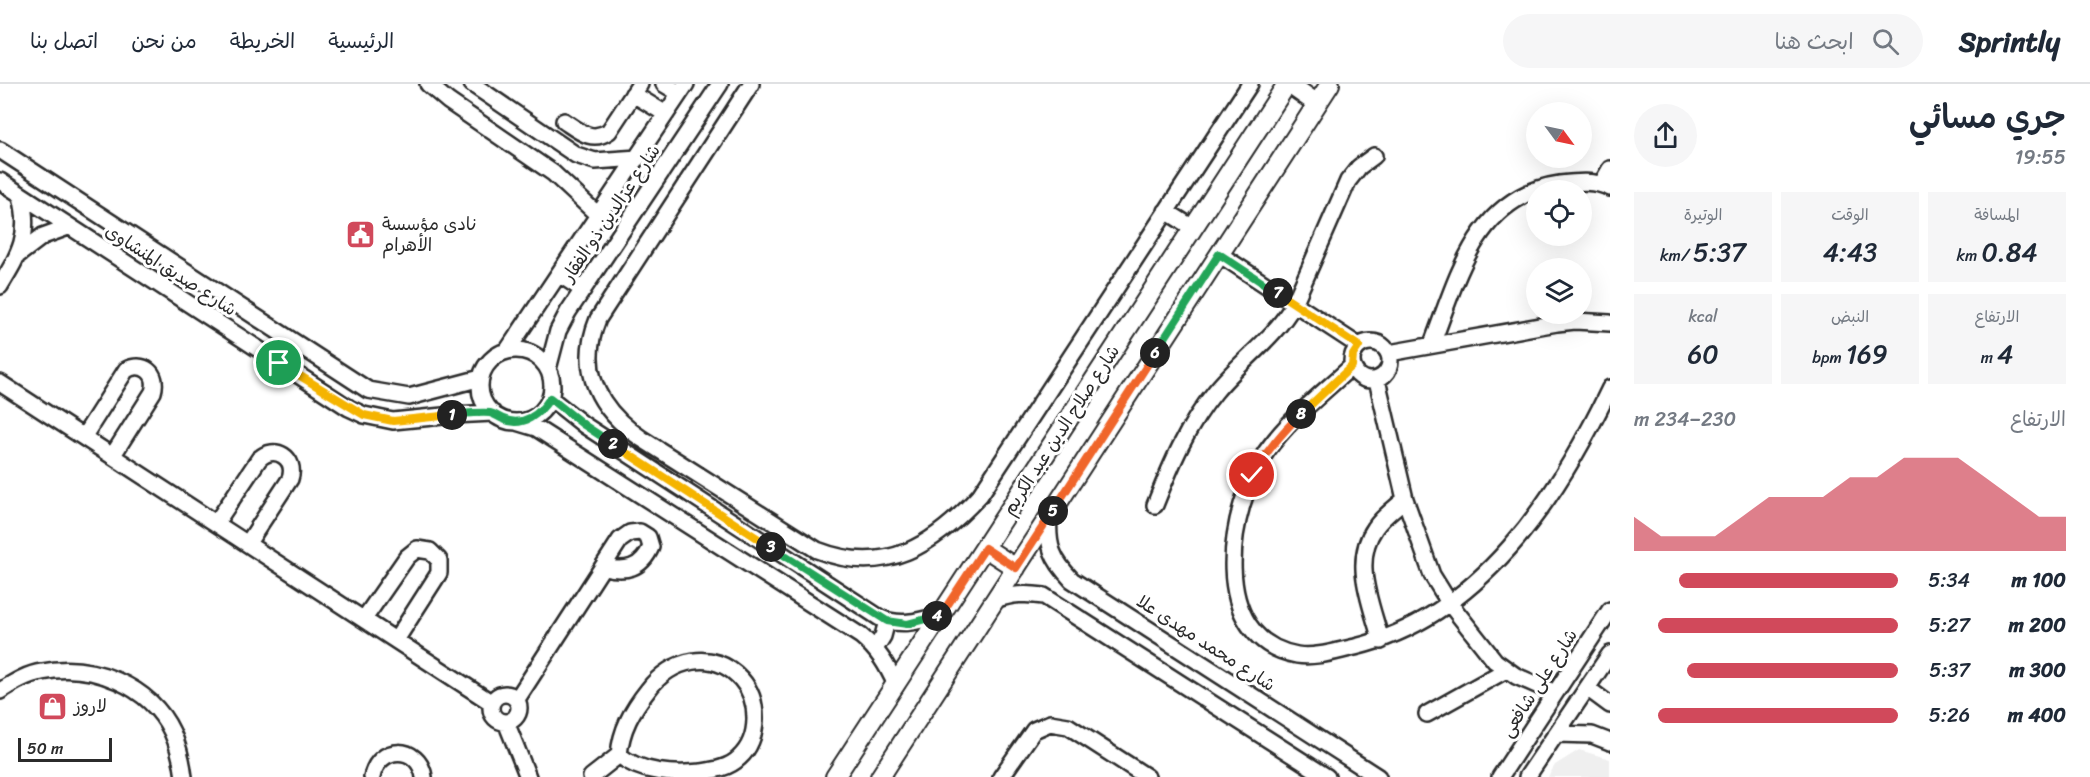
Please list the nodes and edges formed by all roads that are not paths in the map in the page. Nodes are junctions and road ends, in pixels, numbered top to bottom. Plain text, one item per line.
1 (428, 84) edge
2 (472, 84) edge
3 (664, 84) edge
4 (720, 84) edge
5 (751, 84) edge
6 (1250, 84) edge
7 (1288, 84) edge
8 (1330, 84) edge
9 (636, 89) edge
10 (682, 89) edge
11 (1316, 104) junction
12 (666, 114) junction
13 (564, 121) dead end
14 (0, 150) edge
15 (1374, 156) dead end
16 (638, 158) junction
17 (1610, 170) edge
18 (0, 181) edge
19 (1606, 186) edge
20 (21, 196) junction
21 (1166, 211) junction
22 (598, 216) junction
23 (68, 227) junction
24 (1193, 228) junction
25 (1219, 254) junction
26 (18, 255) junction
27 (559, 274) junction
28 (0, 286) edge
29 (583, 290) junction
30 (1294, 304) junction
31 (1610, 323) edge
32 (1432, 344) junction
33 (1359, 346) junction
34 (507, 351) junction
35 (1389, 353) junction
36 (1352, 366) junction
37 (548, 369) junction
38 (481, 378) junction
39 (1377, 380) junction
40 (0, 383) edge
41 (1610, 388) edge
42 (550, 398) junction
43 (493, 413) junction
44 (516, 422) junction
45 (84, 436) junction
46 (113, 455) junction
47 (731, 496) junction
48 (1405, 499) junction
49 (1155, 505) dead end
50 (720, 513) junction
51 (1049, 517) junction
52 (216, 522) junction
53 (248, 543) junction
54 (985, 548) junction
55 (604, 567) dead end
56 (1016, 568) junction
57 (994, 600) junction
58 (1450, 604) junction
59 (1610, 610) edge
60 (941, 615) junction
61 (364, 619) junction
62 (887, 621) junction
63 (396, 640) junction
64 (1381, 641) junction
65 (875, 649) junction
66 (1610, 654) edge
67 (1506, 670) junction
68 (896, 685) junction
69 (1587, 688) junction
70 (0, 692) edge
71 (1555, 693) junction
72 (517, 699) junction
73 (492, 703) junction
74 (1610, 705) edge
75 (1427, 714) dead end
76 (506, 722) junction
77 (1557, 734) junction
78 (1610, 742) edge
79 (619, 755) junction
80 (1505, 775) edge
81 (184, 777) edge
82 (372, 777) edge
83 (424, 777) edge
84 (528, 777) edge
85 (591, 777) edge
86 (835, 777) edge
87 (880, 777) edge
88 (1001, 777) edge
89 (1147, 777) edge
90 (1327, 777) edge
91 (1378, 777) edge
92 (1527, 777) edge

1 - 22 street
2 - 16 street
3 - 10 street
4 - 29 street, شارع عزالدين ذو الفقار
5 - 47 street
6 - 21 street
7 - 11 main road
7 - 24 main road, شارع صلاح الدين عبد الكريم
8 - 11 main road, شارع صلاح الدين عبد الكريم
9 - 12 street
9 - 13 street
10 - 12 street, شارع عزالدين ذو الفقار
11 - 25 main road, شارع صلاح الدين عبد الكريم
12 - 16 street, شارع عزالدين ذو الفقار
14 - 38 street, شارع صديق المنشاوى
15 - 30 street
16 - 22 street, شارع عزالدين ذو الفقار
17 - 19 street
18 - 20 street, شارع صديق المنشاوى
19 - 32 street
20 - 23 street, شارع صديق المنشاوى
20 - 26 street
21 - 24 street
21 - 47 street
22 - 27 street, شارع عزالدين ذو الفقار
23 - 26 street
23 - 43 street, شارع صديق المنشاوى
24 - 54 main road, شارع صلاح الدين عبد الكريم
25 - 30 street
25 - 51 main road, شارع صلاح الدين عبد الكريم
26 - 28 street
27 - 29 street
27 - 34 street, شارع عزالدين ذو الفقار
29 - 37 street, شارع عزالدين ذو الفقار
30 - 33 street
30 - 49 street
31 - 32 street
32 - 35 street
33 - 35 street
33 - 36 street
34 - 37 street
34 - 38 street
35 - 39 street
36 - 39 street
36 - 64 street
37 - 42 street
38 - 43 street
39 - 48 street
40 - 45 street
41 - 58 street
42 - 44 street
42 - 50 street
43 - 44 street
44 - 65 street
45 - 46 street
45 - 46 street
46 - 52 street
47 - 50 street
48 - 58 street
48 - 64 street
50 - 62 street
51 - 56 main road, شارع صلاح الدين عبد الكريم
51 - 91 street, شارع محمد مهدى علا
52 - 53 street
52 - 53 street
53 - 61 street
54 - 56 main road
54 - 60 main road, شارع صلاح الدين عبد الكريم
55 - 72 street
56 - 57 main road, شارع صلاح الدين عبد الكريم
57 - 87 main road, شارع صلاح الدين عبد الكريم
57 - 90 street
58 - 64 street
58 - 67 street
59 - 71 street, شارع على شافعى
60 - 62 street
60 - 68 main road, شارع صلاح الدين عبد الكريم
61 - 63 street
61 - 63 street
62 - 65 street
63 - 73 street
65 - 68 street
66 - 69 street
67 - 71 street
67 - 75 street
68 - 86 main road, شارع صلاح الدين عبد الكريم
69 - 74 street
69 - 77 street
70 - 81 street
71 - 80 street, شارع على شافعى
72 - 73 street
72 - 76 street
73 - 76 street
76 - 84 street
77 - 78 street
77 - 92 street
79 - 79 street
79 - 85 street
82 - 83 street
88 - 89 street

